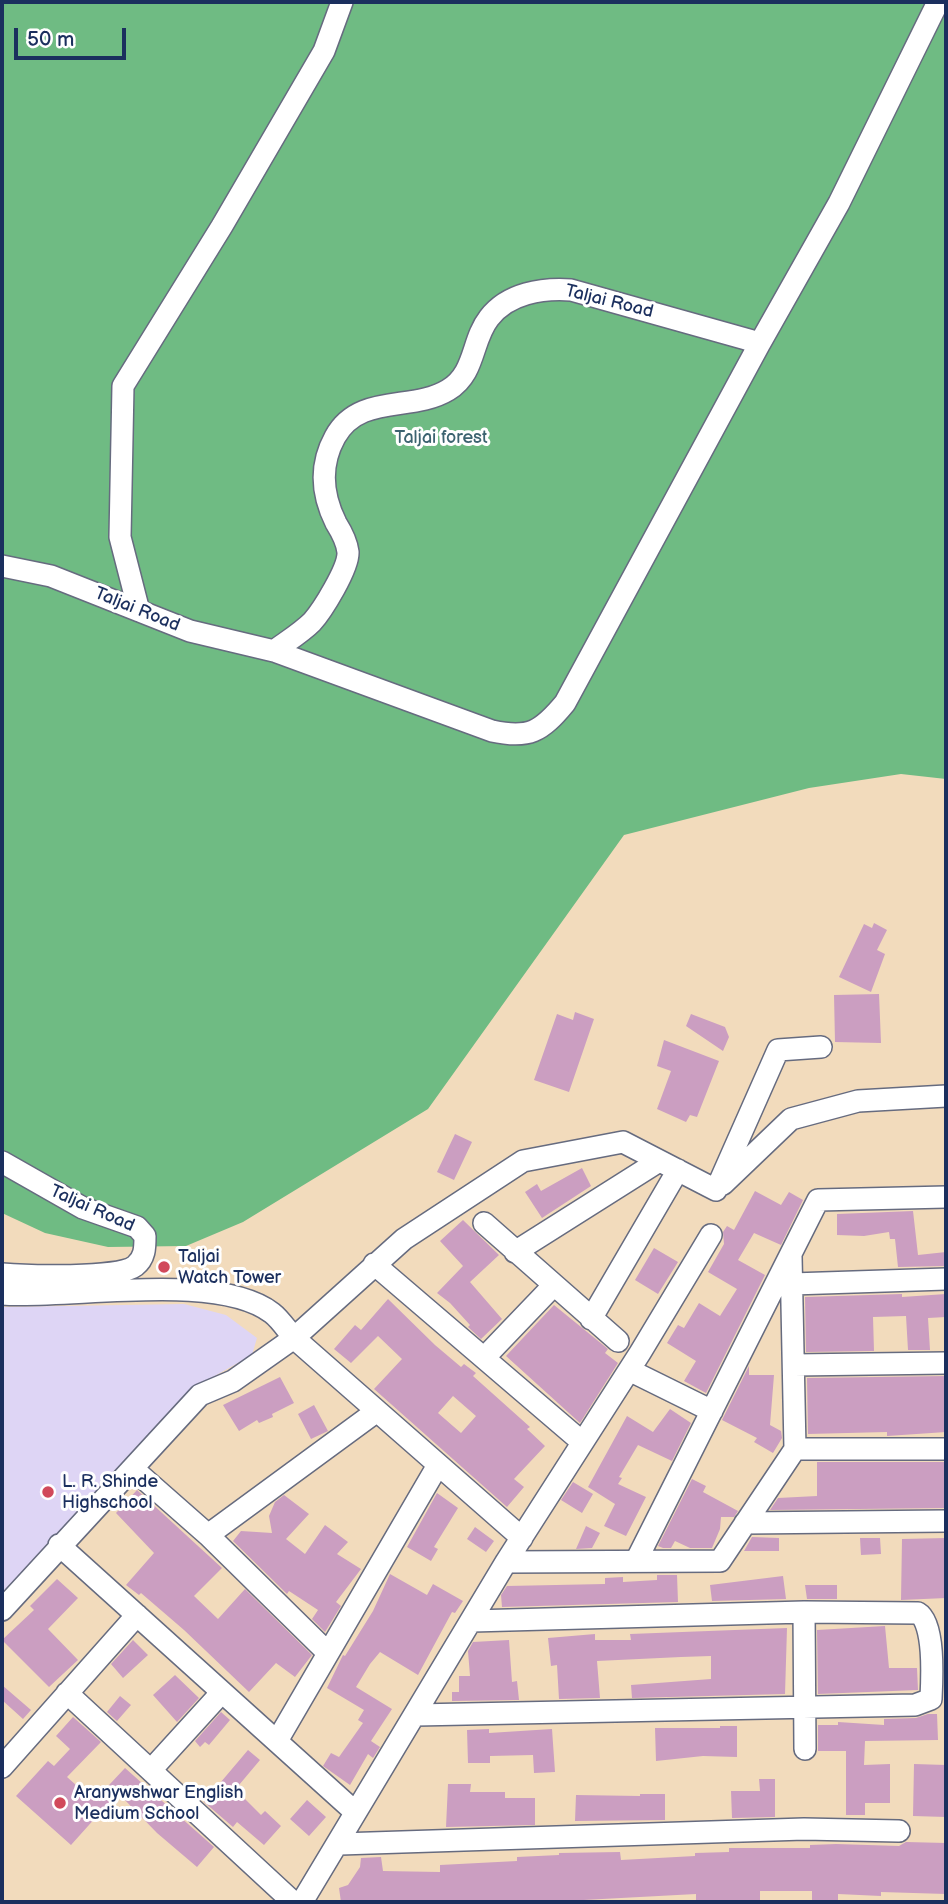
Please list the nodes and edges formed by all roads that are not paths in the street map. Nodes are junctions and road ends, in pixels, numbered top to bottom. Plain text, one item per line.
1 (342, 2) edge
2 (938, 2) edge
3 (760, 343) junction
4 (2, 566) edge
5 (139, 611) junction
6 (274, 651) junction
7 (821, 1047) dead end
8 (946, 1096) edge
9 (2, 1162) edge
10 (669, 1166) junction
11 (716, 1190) junction
12 (946, 1197) edge
13 (484, 1223) dead end
14 (710, 1235) dead end
15 (515, 1252) junction
16 (790, 1256) junction
17 (374, 1264) junction
18 (2, 1274) edge
19 (946, 1279) edge
20 (792, 1284) junction
21 (553, 1286) junction
22 (2, 1294) edge
23 (763, 1311) junction
24 (791, 1318) junction
25 (591, 1319) junction
26 (293, 1338) junction
27 (618, 1341) dead end
28 (484, 1358) junction
29 (946, 1363) edge
30 (794, 1365) junction
31 (629, 1370) junction
32 (377, 1411) junction
33 (712, 1411) junction
34 (582, 1442) junction
35 (795, 1449) junction
36 (946, 1449) edge
37 (438, 1465) junction
38 (134, 1469) junction
39 (946, 1521) edge
40 (745, 1523) junction
41 (208, 1535) junction
42 (522, 1538) junction
43 (60, 1545) junction
44 (506, 1562) junction
45 (636, 1562) junction
46 (2, 1610) edge
47 (804, 1612) junction
48 (137, 1615) junction
49 (472, 1621) junction
50 (327, 1653) junction
51 (222, 1692) junction
52 (67, 1693) junction
53 (804, 1707) junction
54 (416, 1715) junction
55 (277, 1741) junction
56 (805, 1749) dead end
57 (2, 1767) edge
58 (151, 1770) junction
59 (354, 1811) junction
60 (899, 1831) dead end
61 (340, 1844) junction
62 (293, 1902) edge
63 (302, 1902) edge

1 - 5 street
2 - 3 street
3 - 6 street
3 - 6 street, Taljai Road
4 - 5 street, Taljai Road
5 - 6 street, Taljai Road
7 - 11 street
8 - 11 street
9 - 18 street, Taljai Road
10 - 11 street
10 - 15 street
10 - 17 street
10 - 25 street
12 - 16 street
13 - 15 street
14 - 31 street
15 - 21 street
16 - 20 street
16 - 23 street
17 - 26 street
17 - 28 street
19 - 20 street
20 - 24 street
21 - 25 street
21 - 28 street
22 - 26 street
23 - 24 street
23 - 33 street
24 - 30 street
25 - 27 street
26 - 32 street
26 - 38 street
28 - 34 street
29 - 30 street
30 - 35 street
31 - 33 street
31 - 34 street
32 - 37 street
32 - 41 street
33 - 45 street
34 - 42 street
35 - 36 street
35 - 40 street
37 - 42 street
37 - 50 street
38 - 41 street
38 - 43 street
39 - 40 street
40 - 45 street
41 - 50 street
42 - 44 street
43 - 46 street
43 - 48 street
44 - 45 street
44 - 49 street
47 - 49 street
47 - 53 street
47 - 53 street
48 - 51 street
48 - 52 street
49 - 54 street
50 - 55 street
51 - 55 street
51 - 58 street
52 - 57 street
52 - 58 street
53 - 54 street
53 - 56 street
54 - 59 street
55 - 59 street
58 - 62 street
59 - 61 street
60 - 61 street
61 - 63 street

